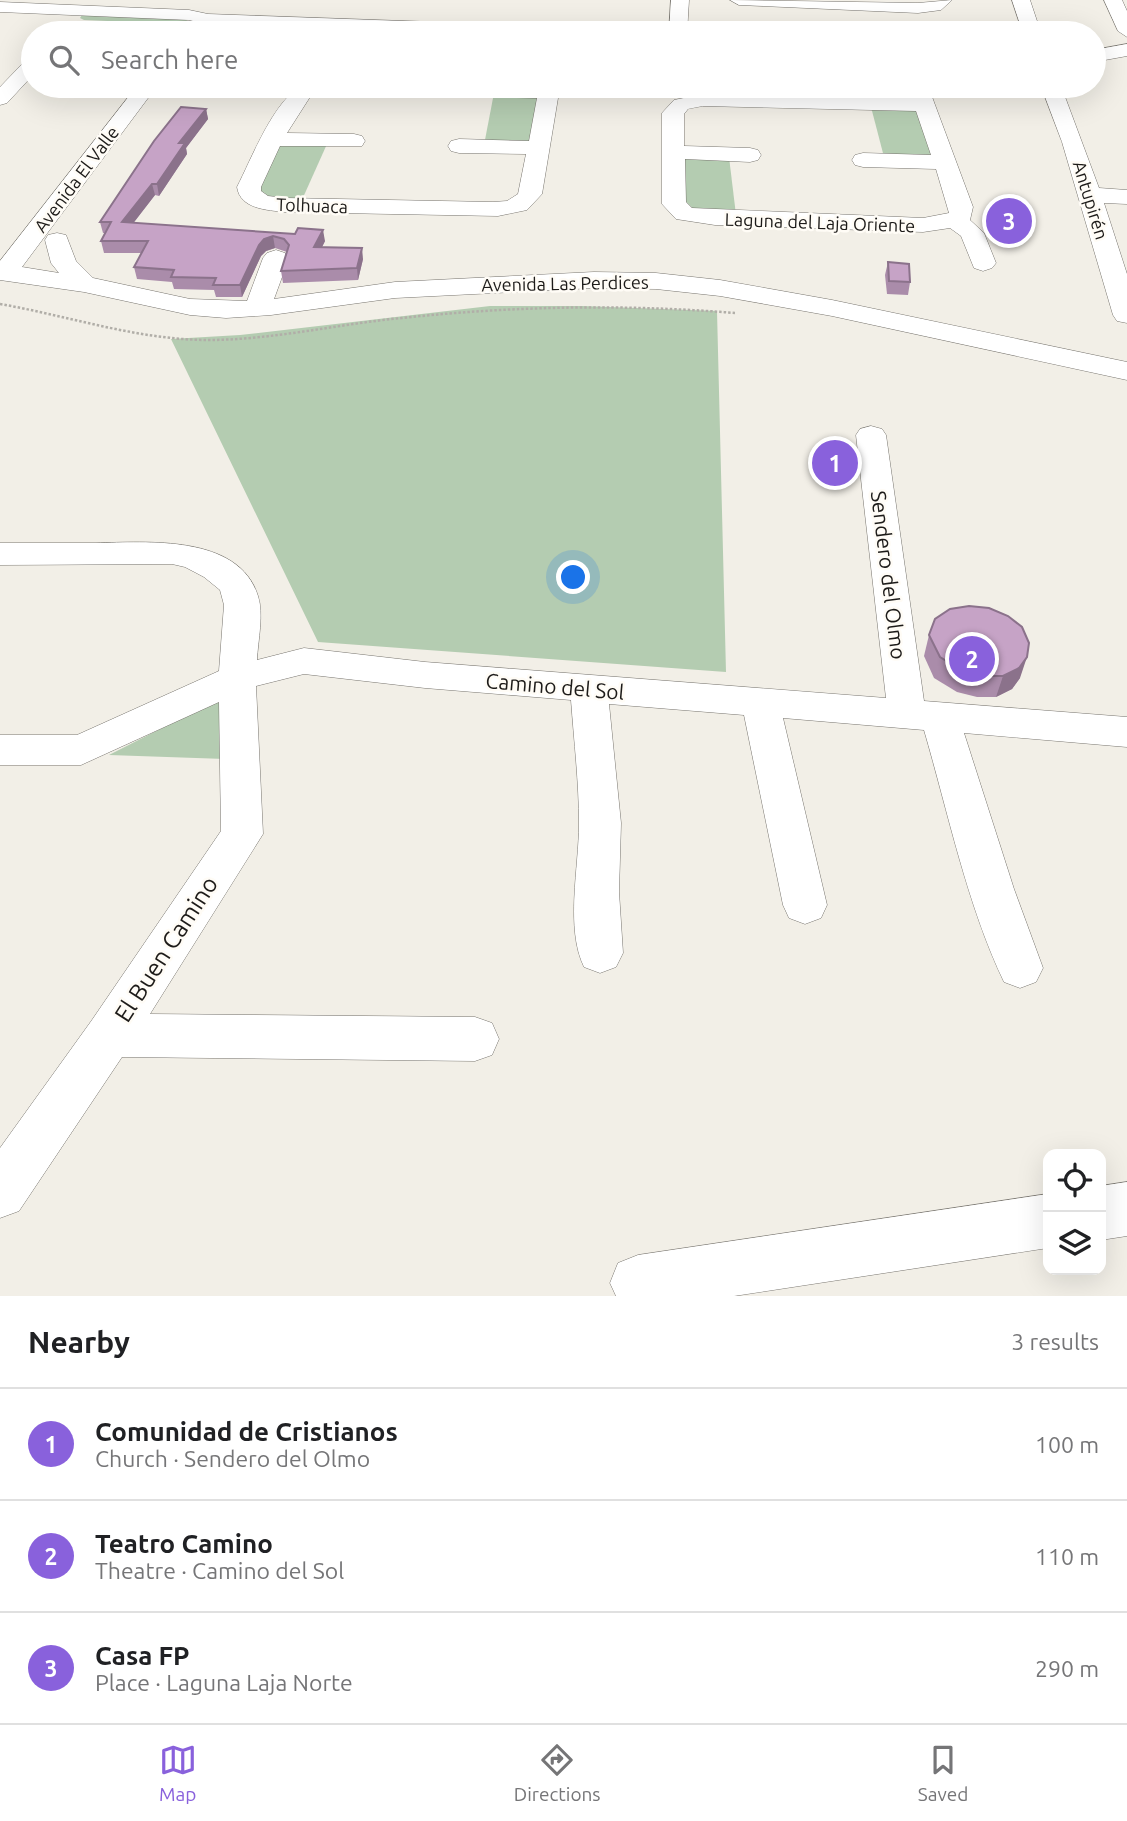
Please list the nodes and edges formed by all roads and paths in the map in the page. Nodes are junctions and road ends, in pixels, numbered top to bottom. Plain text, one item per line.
1 (229, 0) edge
2 (680, 0) edge
3 (691, 0) edge
4 (738, 0) edge
5 (943, 0) edge
6 (1021, 0) edge
7 (1113, 0) edge
8 (1127, 0) edge
9 (766, 1) edge
10 (0, 7) edge
11 (0, 19) edge
12 (70, 20) junction
13 (85, 21) edge
14 (204, 21) edge
15 (679, 21) edge
16 (690, 21) edge
17 (1028, 21) edge
18 (1127, 31) edge
19 (1127, 50) edge
20 (1106, 54) edge
21 (21, 67) edge
22 (148, 98) edge
23 (297, 98) edge
24 (542, 98) edge
25 (788, 98) edge
26 (917, 98) edge
27 (1055, 98) edge
28 (0, 99) edge
29 (274, 139) junction
30 (354, 141) dead end
31 (113, 146) junction
32 (459, 146) dead end
33 (537, 148) junction
34 (674, 152) junction
35 (750, 155) dead end
36 (863, 160) dead end
37 (946, 162) junction
38 (1127, 197) edge
39 (1091, 199) junction
40 (1127, 206) edge
41 (956, 220) junction
42 (57, 240) junction
43 (276, 258) dead end
44 (983, 263) dead end
45 (2, 272) edge
46 (32, 277) junction
47 (84, 284) junction
48 (0, 304) edge
49 (257, 309) junction
50 (740, 314) dead end
51 (1127, 315) edge
52 (1127, 371) edge
53 (871, 435) dead end
54 (0, 554) edge
55 (237, 678) junction
56 (589, 689) junction
57 (761, 704) junction
58 (924, 716) junction
59 (1127, 732) edge
60 (0, 750) edge
61 (805, 905) dead end
62 (600, 953) dead end
63 (1020, 968) dead end
64 (109, 1035) junction
65 (475, 1039) dead end
66 (0, 1192) edge
67 (1127, 1209) edge
68 (1106, 1212) edge
69 (1043, 1222) edge
70 (638, 1283) dead end

1 - 14 street
2 - 15 street
3 - 16 street
4 - 9 street
5 - 9 street
6 - 17 street
7 - 8 street
7 - 18 street
10 - 12 street
11 - 12 street
12 - 13 street
19 - 20 street
21 - 28 street
22 - 31 street, Avenida El Valle
23 - 29 street, Tolhuaca
24 - 33 street, Tolhuaca
25 - 34 street
26 - 37 street
27 - 39 street, Antupirén
29 - 30 street
29 - 33 street, Tolhuaca
31 - 42 street, Avenida El Valle
31 - 45 street, Avenida El Valle
32 - 33 street
34 - 35 street
34 - 41 street, Laguna del Laja Oriente
36 - 37 street
37 - 41 street
38 - 39 street
39 - 40 street
39 - 51 street, Antupirén
41 - 44 street
42 - 46 street, Avenida El Valle
42 - 47 street
43 - 49 street
45 - 46 street, Avenida Las Perdices
46 - 47 street, Avenida Las Perdices
47 - 49 street, Avenida Las Perdices
48 - 50 path
49 - 52 street, Avenida Las Perdices
53 - 58 street, Sendero del Olmo
54 - 55 street, El Buen Camino
55 - 56 street, Camino del Sol
55 - 60 street, Camino del Sol
55 - 64 street, El Buen Camino
56 - 57 street, Camino del Sol
56 - 62 street
57 - 58 street, Camino del Sol
57 - 61 street
58 - 59 street, Camino del Sol
58 - 63 street, Sendero del Olmo
64 - 65 street
64 - 66 street, El Buen Camino
67 - 68 street
69 - 70 street

